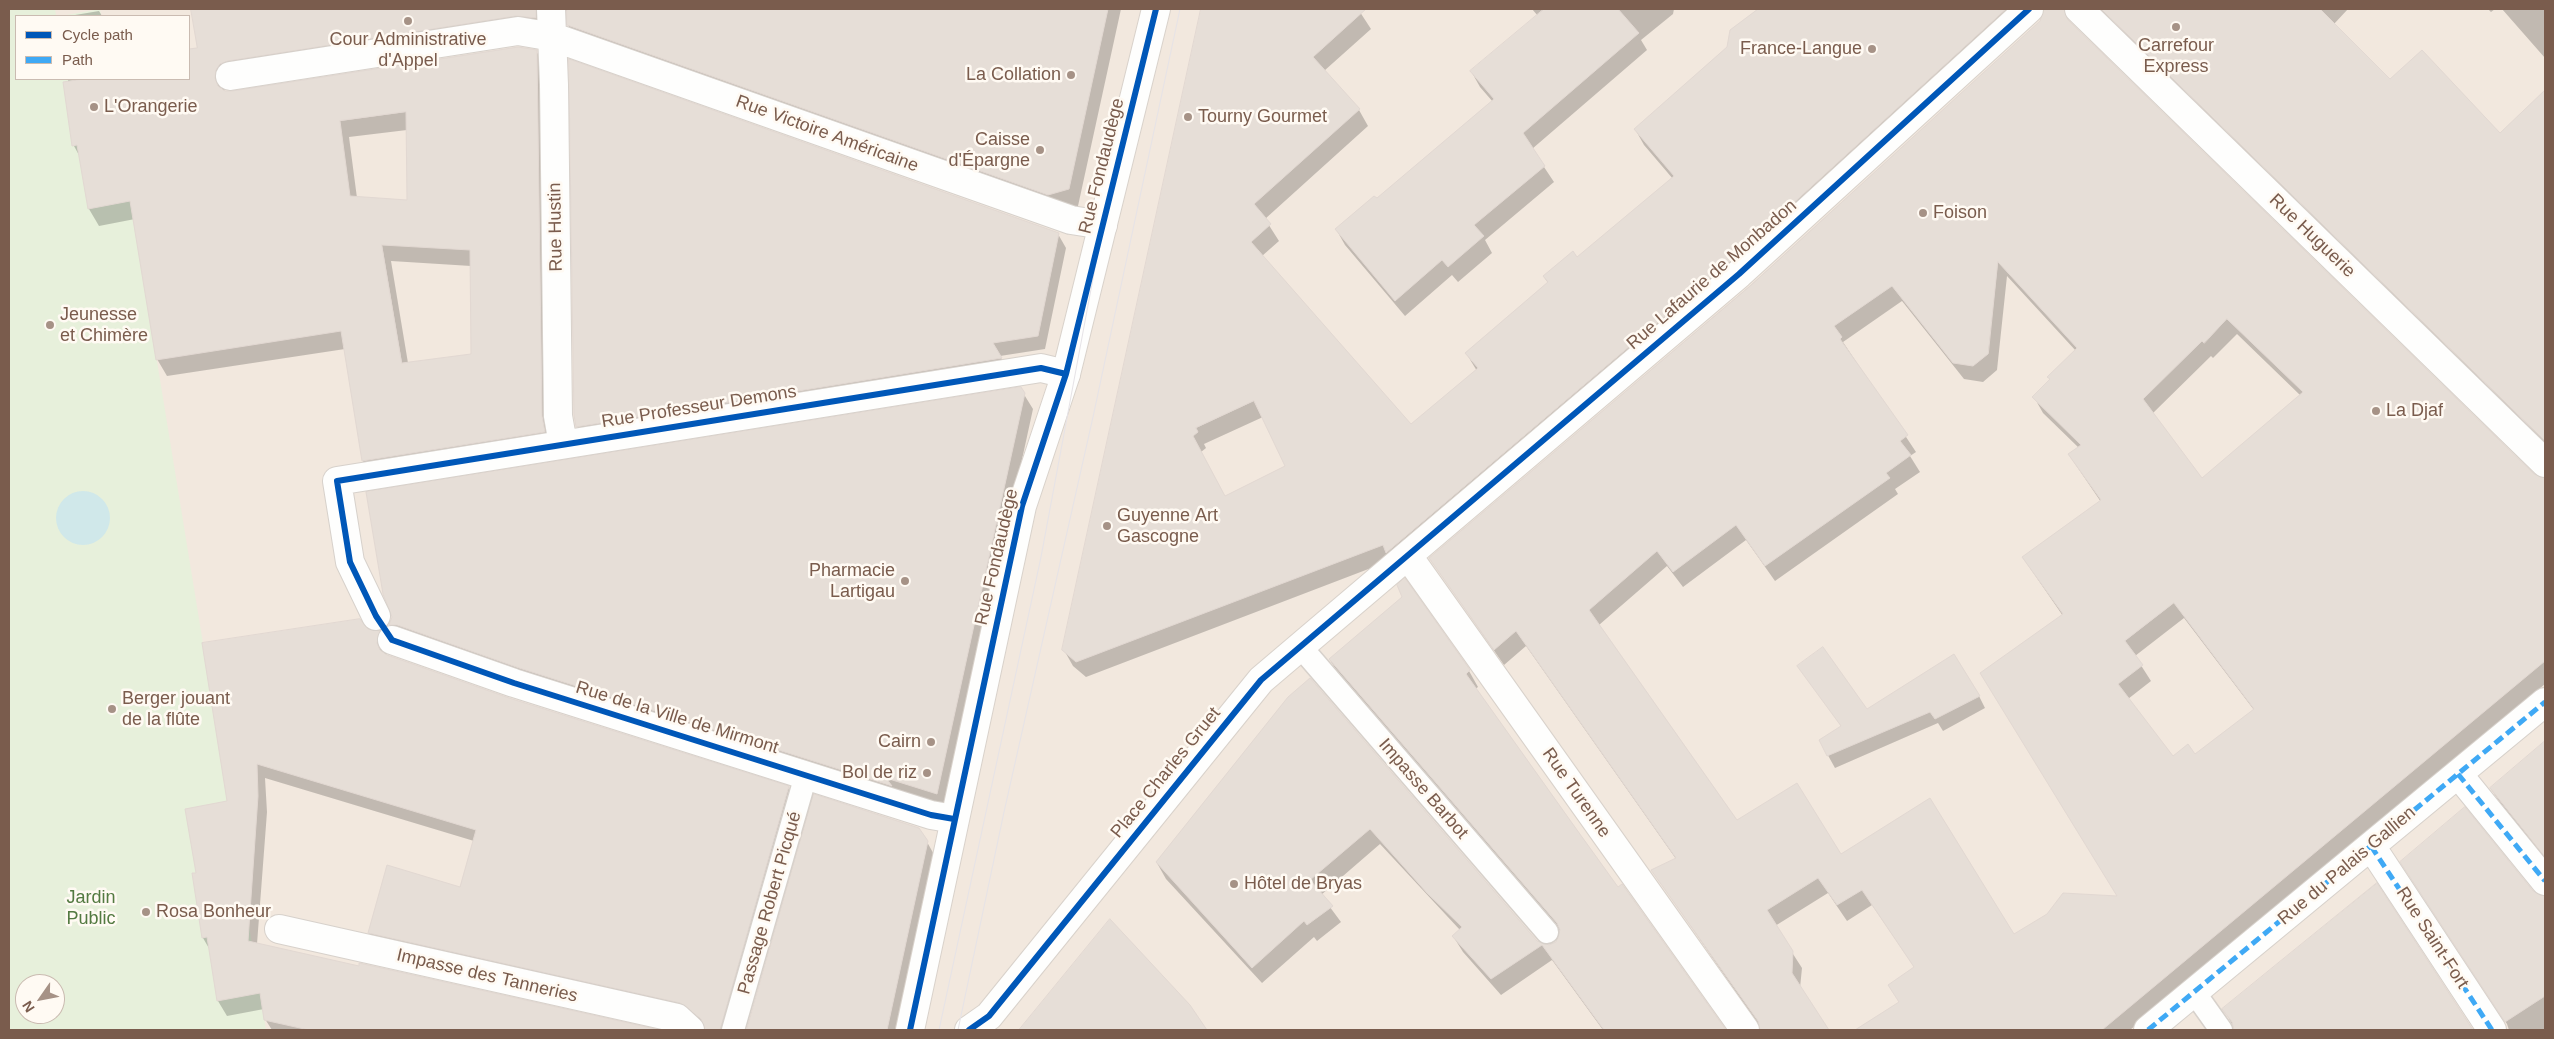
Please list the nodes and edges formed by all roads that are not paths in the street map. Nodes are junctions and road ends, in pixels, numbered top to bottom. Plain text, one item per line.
1 (551, 9) edge
2 (1156, 9) edge
3 (2029, 9) edge
4 (2079, 9) edge
5 (553, 37) junction
6 (230, 76) dead end
7 (1103, 225) junction
8 (1066, 374) junction
9 (563, 444) junction
10 (2545, 463) edge
11 (1408, 556) junction
12 (376, 616) dead end
13 (392, 640) dead end
14 (1299, 645) junction
15 (2545, 702) edge
16 (2458, 774) junction
17 (806, 775) junction
18 (954, 819) junction
19 (2372, 846) junction
20 (2545, 881) edge
21 (279, 930) dead end
22 (1547, 932) dead end
23 (2194, 992) junction
24 (690, 1030) edge
25 (733, 1030) edge
26 (910, 1030) edge
27 (969, 1030) edge
28 (1745, 1030) edge
29 (2148, 1030) edge
30 (2221, 1030) edge
31 (2492, 1030) edge

1 - 5 street, Rue Hustin
2 - 7 street, Rue Fondaudège
3 - 11 street, Rue Lafaurie de Monbadon
4 - 10 street, Rue Huguerie
5 - 6 street, Rue Victoire Américaine
5 - 7 street, Rue Victoire Américaine
5 - 9 street, Rue Hustin
7 - 8 street, Rue Fondaudège
8 - 9 street, Rue Professeur Demons
8 - 18 street, Rue Fondaudège
9 - 12 street, Rue Professeur Demons
11 - 14 street, Place Charles Gruet
11 - 28 street, Rue Turenne
13 - 17 street, Rue de la Ville de Mirmont
14 - 22 lane, Impasse Barbot
14 - 27 street, Place Charles Gruet
15 - 16 street, Rue du Palais Gallien
16 - 19 street, Rue du Palais Gallien
16 - 20 street
17 - 18 street, Rue de la Ville de Mirmont
17 - 25 lane, Passage Robert Picqué
18 - 26 street, Rue Fondaudège
19 - 23 street, Rue du Palais Gallien
19 - 31 street, Rue Saint-Fort
21 - 24 street, Impasse des Tanneries
23 - 29 street, Rue du Palais Gallien
23 - 30 lane

